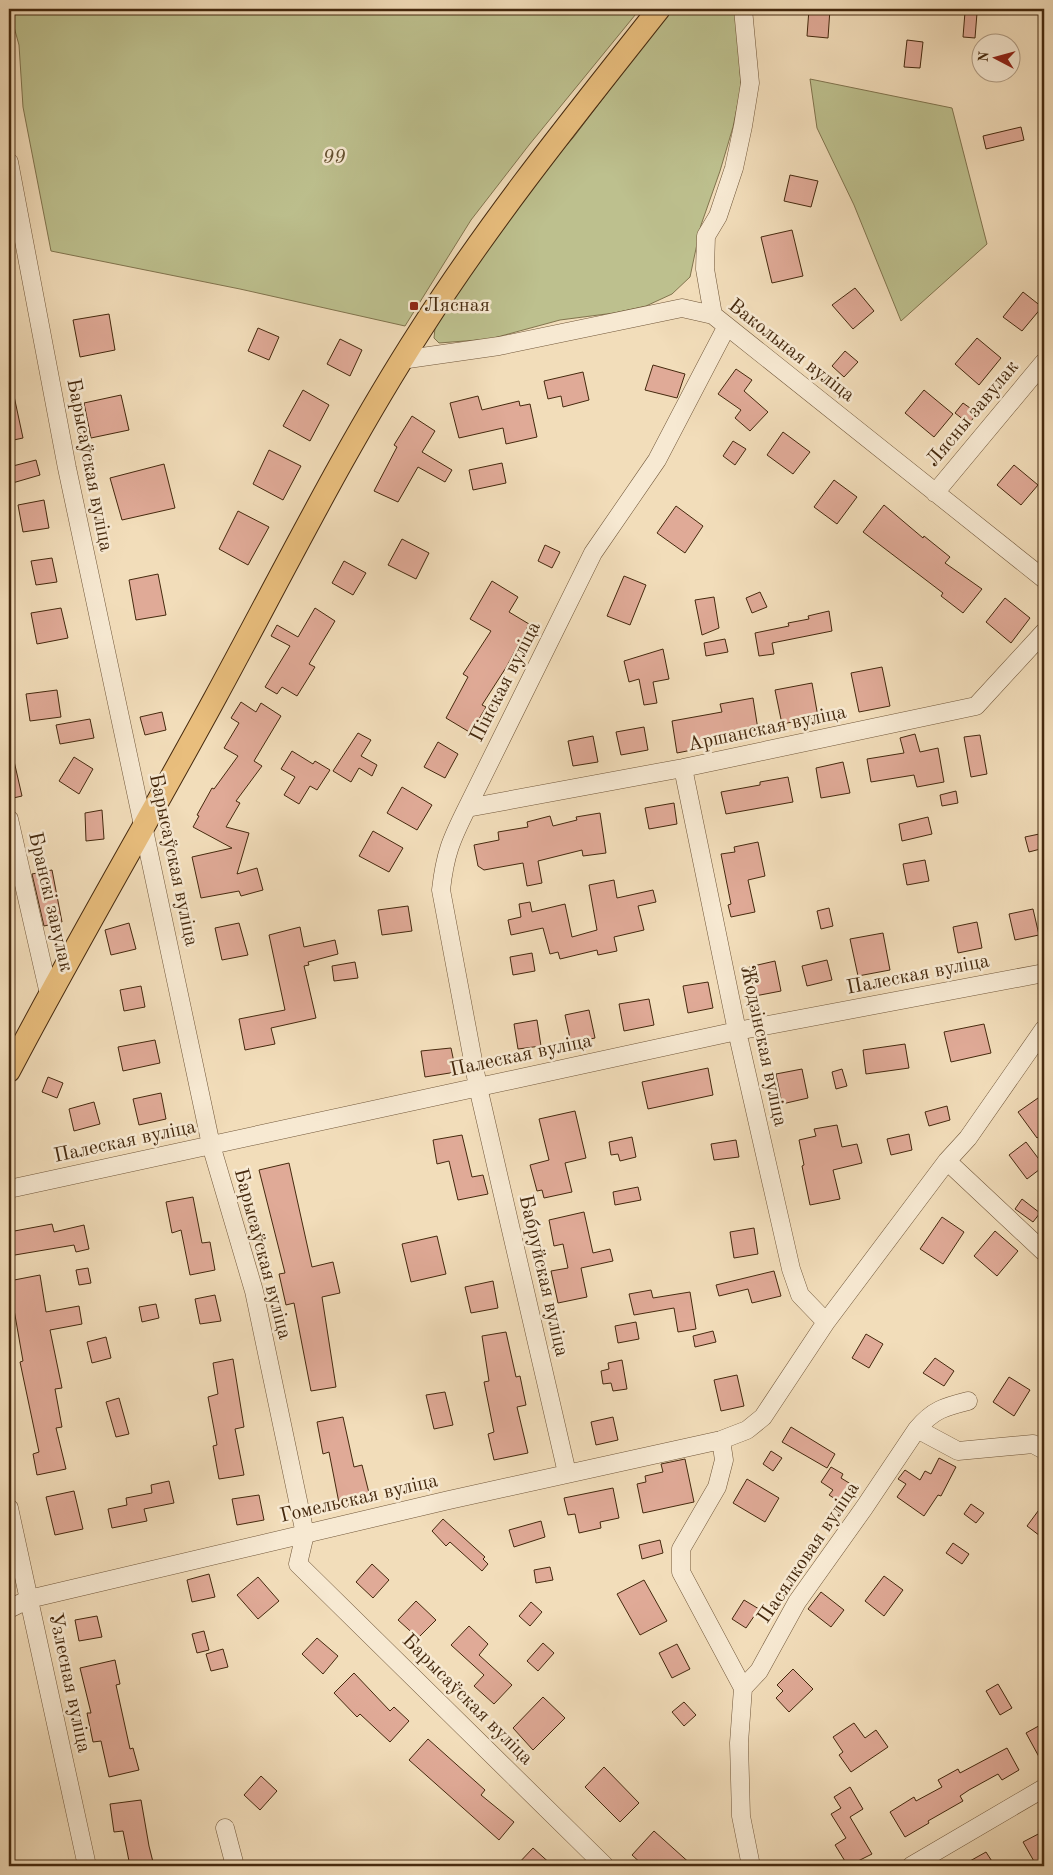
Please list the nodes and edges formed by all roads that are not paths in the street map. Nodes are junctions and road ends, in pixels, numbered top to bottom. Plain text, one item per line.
1 (659, 9) edge
2 (743, 9) edge
3 (9, 162) edge
4 (713, 315) junction
5 (727, 326) junction
6 (401, 360) junction
7 (1044, 362) edge
8 (935, 493) junction
9 (1044, 579) edge
10 (1044, 632) edge
11 (683, 768) junction
12 (467, 808) junction
13 (9, 820) edge
14 (144, 829) junction
15 (1044, 973) edge
16 (49, 994) junction
17 (1044, 1029) edge
18 (737, 1031) junction
19 (9, 1071) edge
20 (478, 1087) junction
21 (211, 1145) junction
22 (947, 1161) junction
23 (9, 1189) edge
24 (1044, 1252) edge
25 (826, 1322) junction
26 (968, 1401) dead end
27 (917, 1429) junction
28 (721, 1440) junction
29 (1044, 1450) edge
30 (567, 1473) junction
31 (9, 1508) edge
32 (305, 1534) junction
33 (273, 1541) junction
34 (298, 1564) junction
35 (29, 1598) junction
36 (9, 1609) edge
37 (743, 1688) junction
38 (1044, 1788) edge
39 (225, 1828) dead end
40 (87, 1866) edge
41 (235, 1866) edge
42 (605, 1866) edge
43 (752, 1866) edge
44 (912, 1866) edge

1 - 6 main road
2 - 4 street
3 - 14 street, Барысаўская вуліца
4 - 5 street, Вакольная вуліца
4 - 6 street, Вакольная вуліца
5 - 8 street, Вакольная вуліца
5 - 12 street, Пінская вуліца
6 - 14 main road
7 - 8 street, Лясны завулак
8 - 9 street, Вакольная вуліца
10 - 11 street, Аршанская вуліца
11 - 12 street, Аршанская вуліца
11 - 18 street, Жодзінская вуліца
12 - 20 street, Пінская вуліца
13 - 16 street, Бранскі завулак
14 - 16 main road
14 - 21 street, Барысаўская вуліца
15 - 18 street, Палеская вуліца
16 - 19 main road
17 - 22 street, Гомельская вуліца
18 - 20 street, Палеская вуліца
18 - 25 street, Жодзінская вуліца
20 - 21 street, Палеская вуліца
20 - 30 street, Бабруйская вуліца
21 - 23 street, Палеская вуліца
21 - 32 street, Барысаўская вуліца
22 - 24 street
22 - 25 street, Гомельская вуліца
25 - 28 street, Гомельская вуліца
26 - 27 street, Пасялковая вуліца
27 - 29 street
27 - 37 street, Пасялковая вуліца
28 - 30 street, Гомельская вуліца
28 - 37 street
30 - 32 street, Гомельская вуліца
31 - 35 street, Узлесная вуліца
32 - 33 street, Гомельская вуліца
32 - 34 street, Барысаўская вуліца
33 - 34 street, Барысаўская вуліца
33 - 35 street, Гомельская вуліца
34 - 42 street, Барысаўская вуліца
35 - 36 street, Гомельская вуліца
35 - 40 street, Узлесная вуліца
37 - 43 street
38 - 44 street
39 - 41 street

